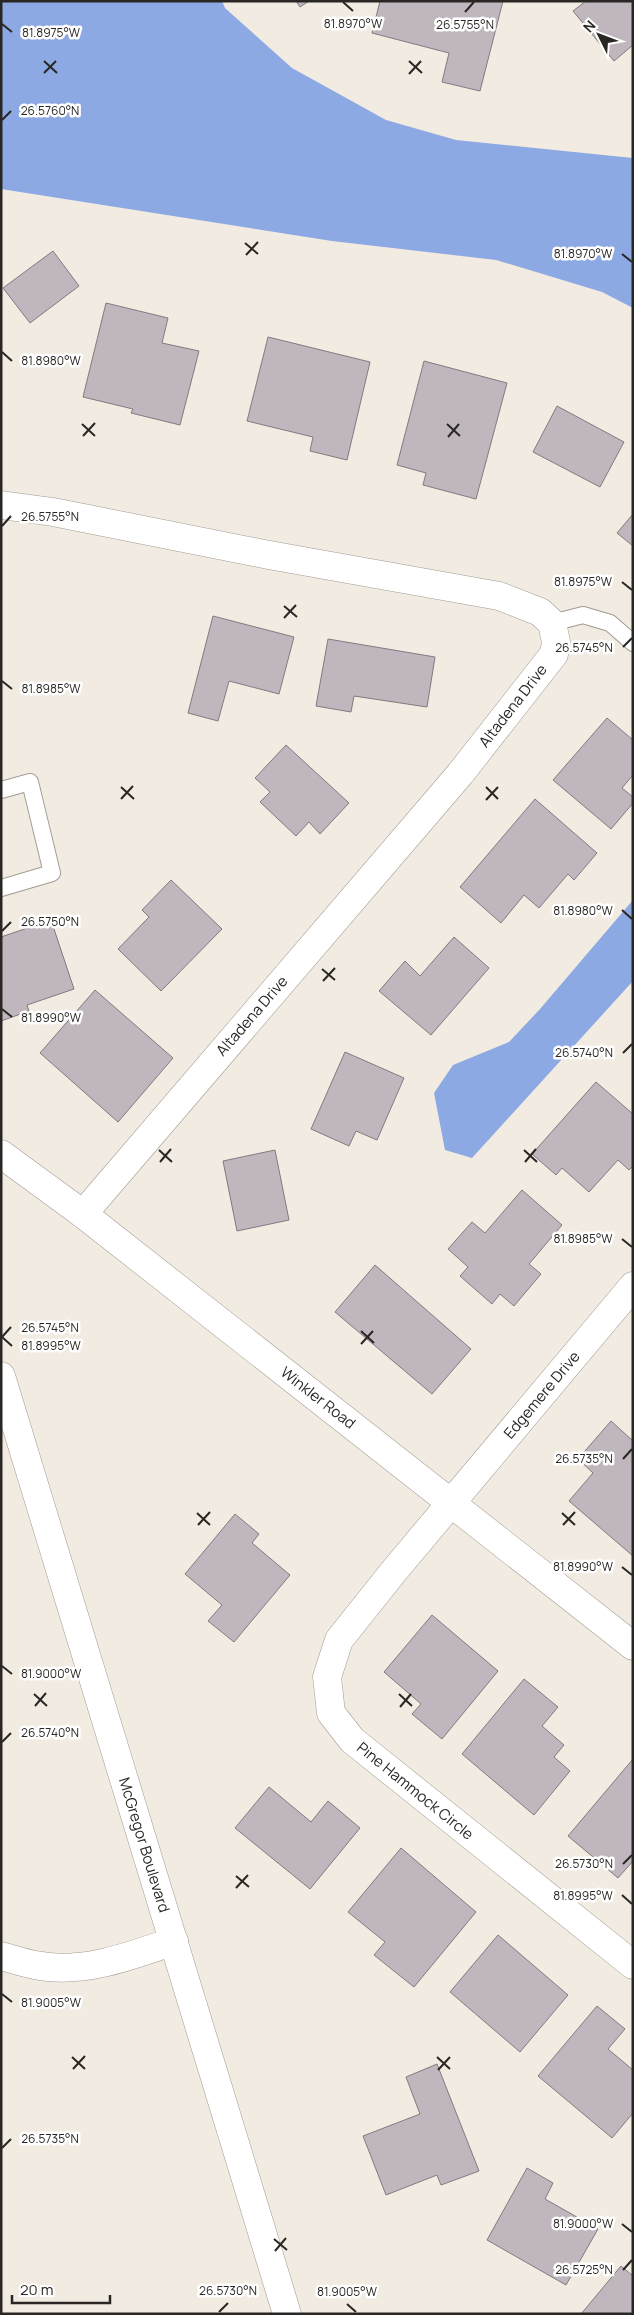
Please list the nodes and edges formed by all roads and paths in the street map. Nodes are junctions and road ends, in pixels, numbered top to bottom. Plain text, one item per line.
1 (1, 505) edge
2 (552, 623) junction
3 (633, 643) edge
4 (1, 790) edge
5 (1, 888) edge
6 (1, 1154) edge
7 (83, 1214) junction
8 (633, 1286) edge
9 (1, 1376) edge
10 (451, 1503) junction
11 (633, 1646) edge
12 (174, 1941) junction
13 (1, 1956) edge
14 (633, 1965) edge
15 (287, 2314) edge

1 - 2 street
2 - 3 lane
2 - 7 street, Altadena Drive
4 - 5 lane
6 - 7 street, Winkler Road
7 - 10 street, Winkler Road
8 - 10 street, Edgemere Drive
9 - 12 street, McGregor Boulevard
10 - 11 street, Winkler Road
10 - 14 street, Pine Hammock Circle
12 - 13 street
12 - 15 street, McGregor Boulevard

